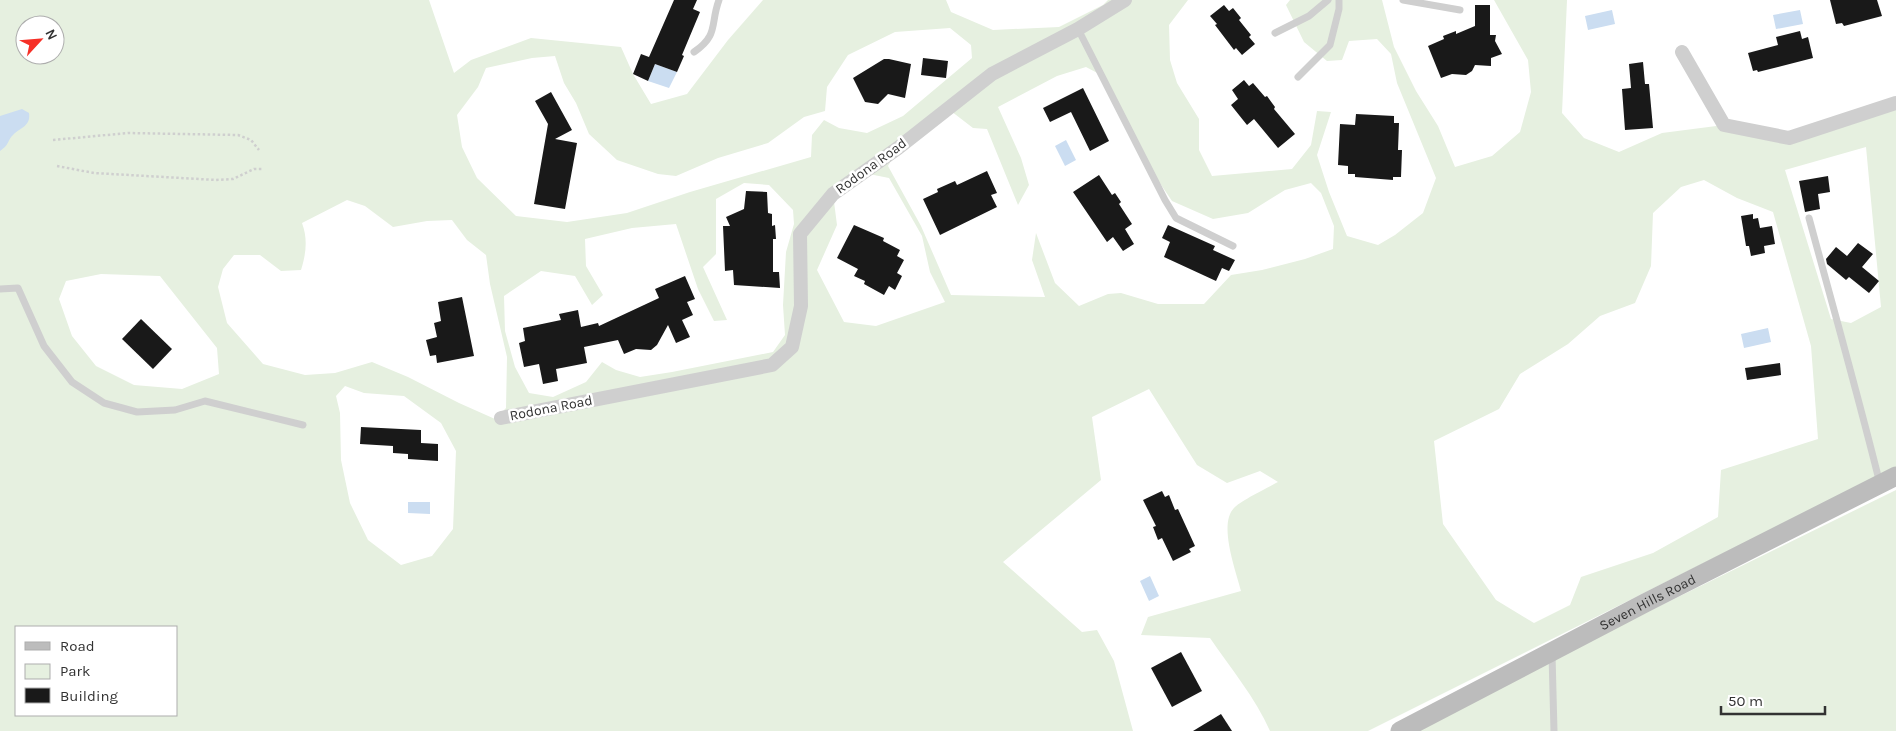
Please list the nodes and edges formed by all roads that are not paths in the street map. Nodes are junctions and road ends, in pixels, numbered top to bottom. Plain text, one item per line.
1 (719, 0) edge
2 (1126, 0) edge
3 (1328, 0) edge
4 (1339, 0) edge
5 (1403, 0) edge
6 (1460, 10) dead end
7 (1078, 29) junction
8 (1275, 33) dead end
9 (694, 52) dead end
10 (1682, 52) dead end
11 (1298, 77) dead end
12 (1896, 103) edge
13 (1809, 218) dead end
14 (1233, 246) dead end
15 (0, 289) edge
16 (501, 418) dead end
17 (304, 426) dead end
18 (1888, 480) edge
19 (1552, 652) junction
20 (1400, 731) edge
21 (1554, 731) edge

1 - 9 lane
2 - 7 street, Rodona Road
3 - 8 lane
4 - 11 lane
5 - 6 lane
7 - 14 lane
7 - 16 street, Rodona Road
10 - 12 street
13 - 18 lane
15 - 17 lane
18 - 19 main road, Seven Hills Road
19 - 20 main road, Seven Hills Road
19 - 21 lane

